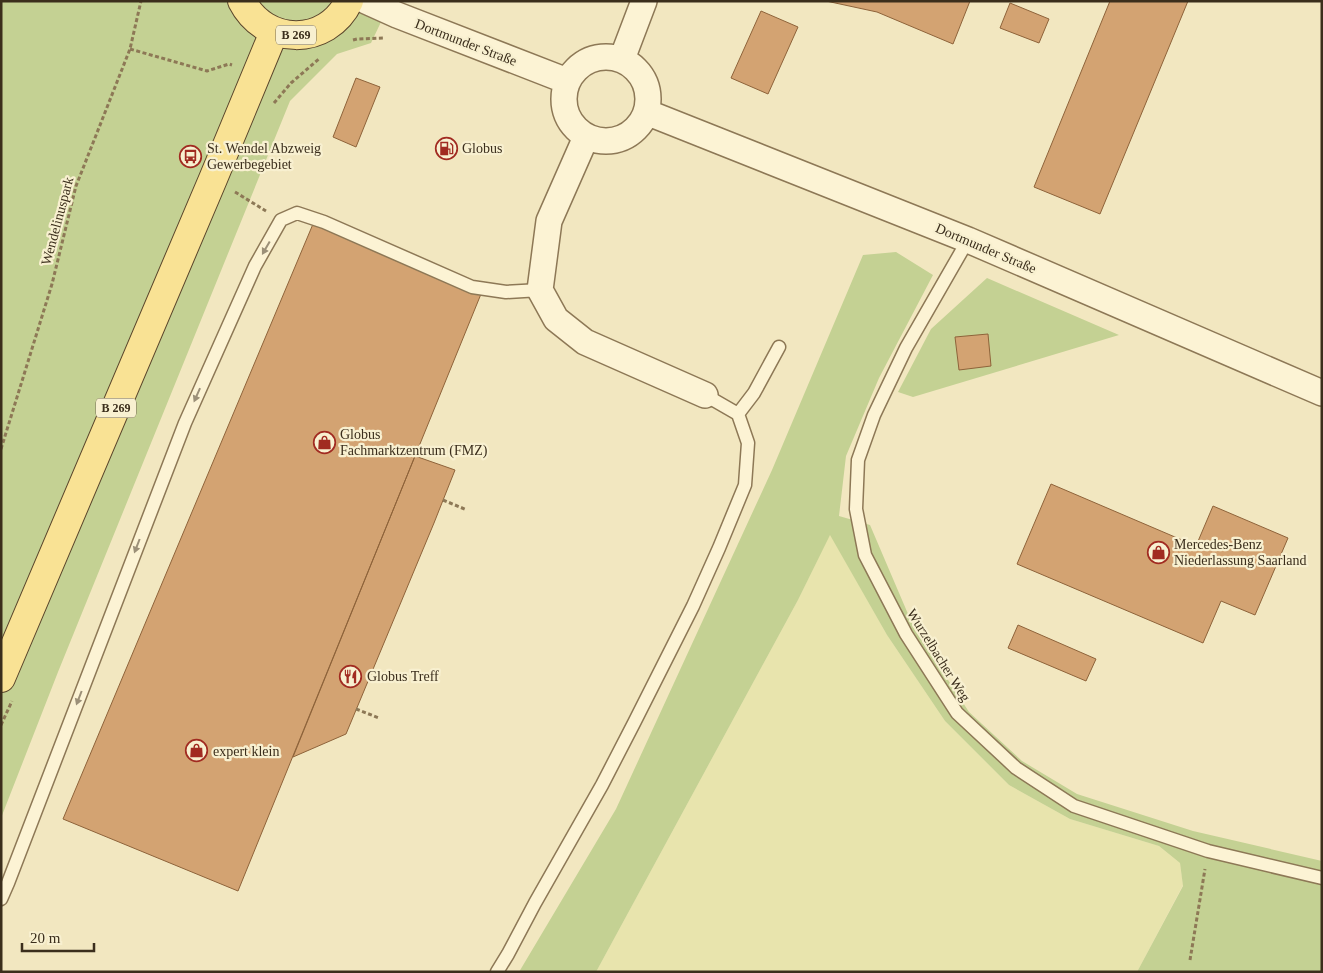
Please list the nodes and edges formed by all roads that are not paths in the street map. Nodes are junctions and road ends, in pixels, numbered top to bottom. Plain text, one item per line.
1 (242, 1) edge
2 (350, 1) edge
3 (366, 1) edge
4 (644, 1) edge
5 (274, 32) junction
6 (622, 59) junction
7 (567, 81) junction
8 (646, 112) junction
9 (586, 137) junction
10 (968, 240) junction
11 (540, 290) junction
12 (779, 347) dead end
13 (1322, 393) edge
14 (705, 395) joint
15 (738, 414) junction
16 (1, 678) edge
17 (1322, 878) edge
18 (1, 899) edge
19 (497, 972) edge

1 - 5 main road, B 269
2 - 5 main road, B 269
3 - 7 street, Dortmunder Straße
4 - 6 street
5 - 16 main road, B 269
6 - 7 street
6 - 8 street
7 - 9 street
8 - 9 street
8 - 10 street, Dortmunder Straße
9 - 11 street
10 - 13 street, Dortmunder Straße
10 - 17 lane, Wurzelbacher Weg
11 - 14 street
11 -> 18 lane
12 - 15 lane
14 - 15 lane
15 - 19 lane

